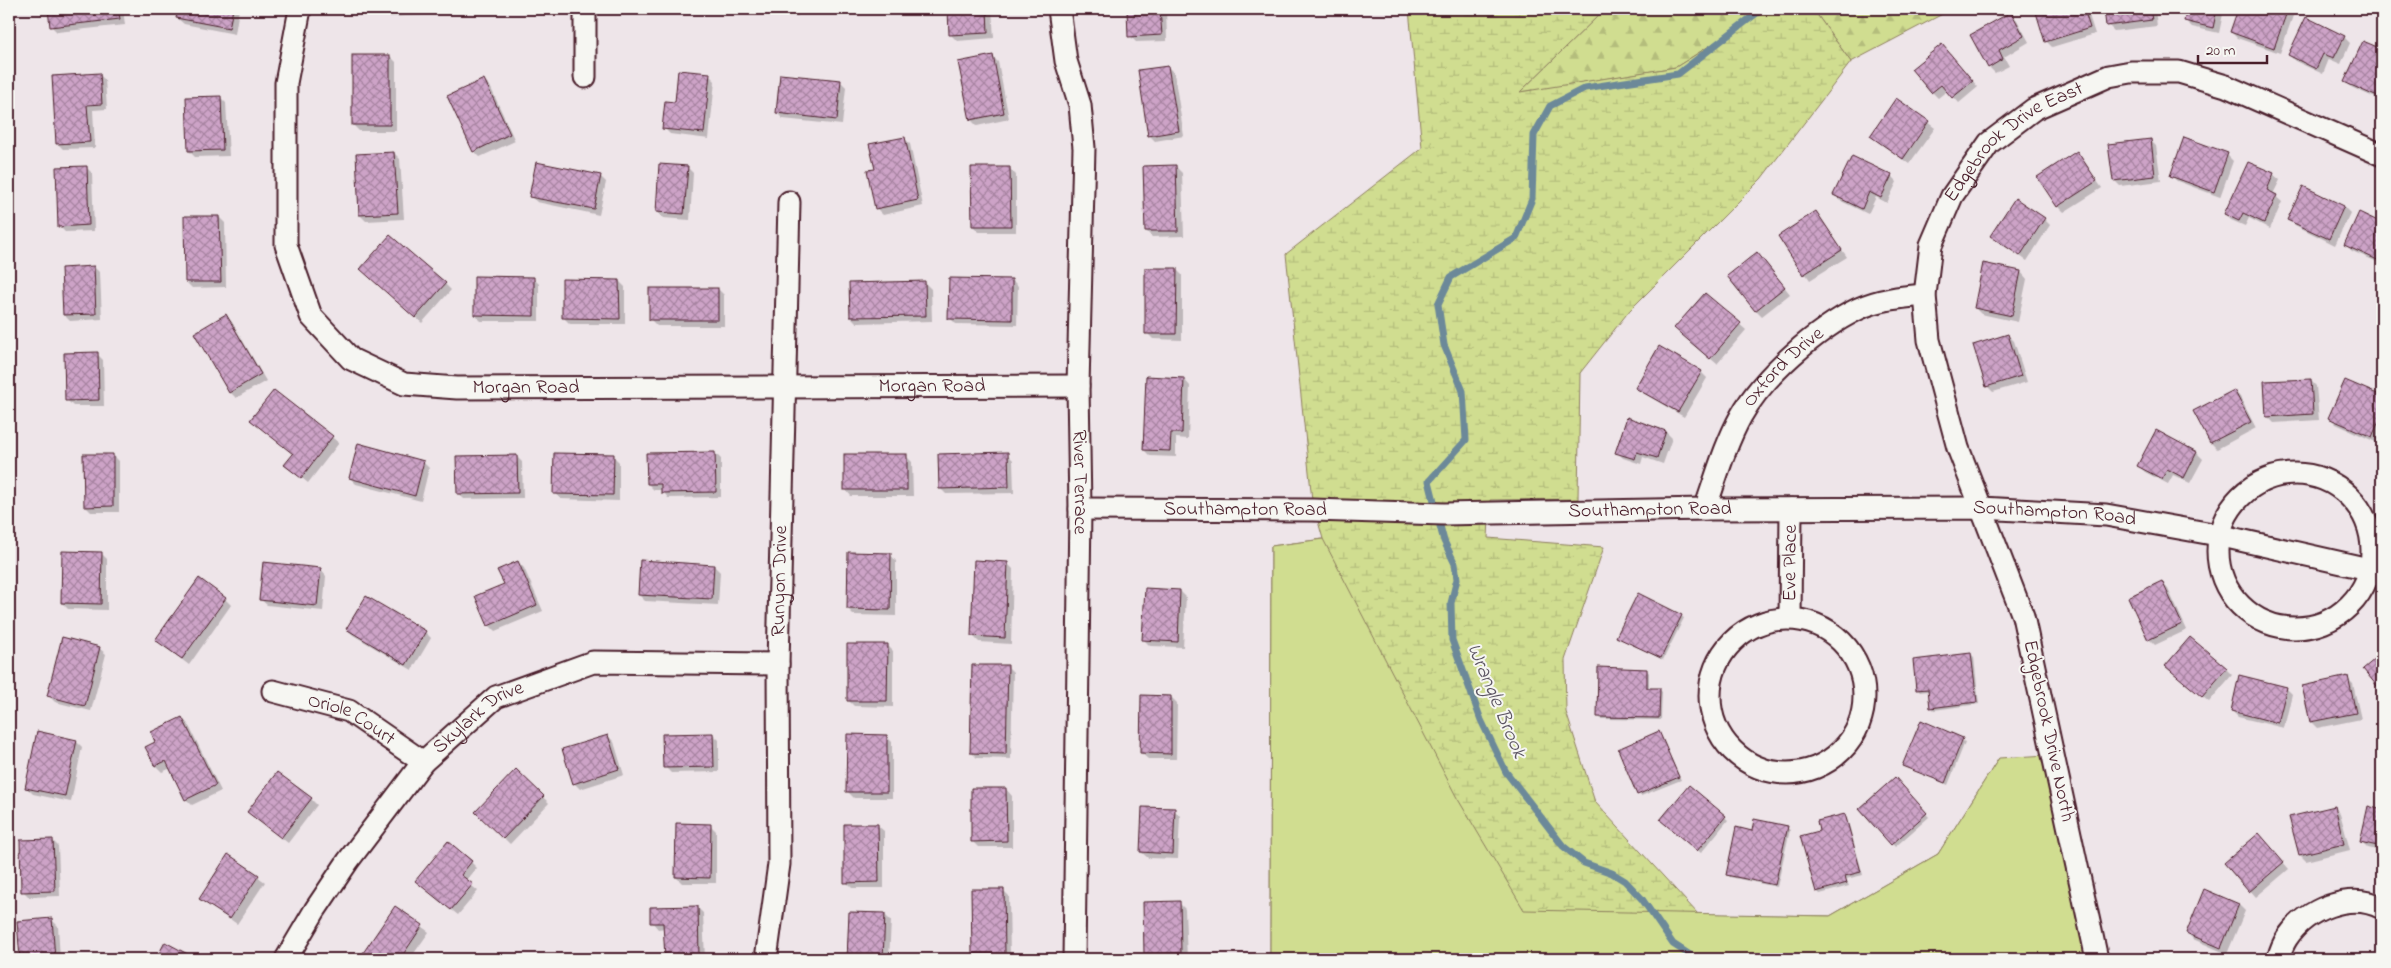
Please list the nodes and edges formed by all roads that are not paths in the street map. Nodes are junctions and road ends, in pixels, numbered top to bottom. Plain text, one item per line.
1 (300, 9) edge
2 (585, 9) edge
3 (1059, 9) edge
4 (585, 77) dead end
5 (2382, 155) edge
6 (789, 202) dead end
7 (1925, 295) junction
8 (1078, 386) junction
9 (784, 387) junction
10 (1981, 508) junction
11 (1080, 509) junction
12 (1705, 509) junction
13 (1791, 509) junction
14 (2218, 535) junction
15 (2376, 571) edge
16 (1790, 618) junction
17 (778, 664) junction
18 (273, 691) dead end
19 (423, 762) junction
20 (2382, 908) edge
21 (286, 959) edge
22 (766, 959) edge
23 (1074, 959) edge
24 (2097, 959) edge
25 (2278, 959) edge

1 - 9 street, Morgan Road
2 - 4 street
3 - 8 street, River Terrace
5 - 7 street, Edgebrook Drive East
6 - 9 street, Runyon Drive
7 - 10 street, Edgebrook Drive East
7 - 12 street, Oxford Drive
8 - 9 street, Morgan Road
8 - 11 street, River Terrace
9 - 17 street, Runyon Drive
10 - 13 street, Southampton Road
10 - 14 street, Southampton Road
10 - 24 street, Edgebrook Drive North
11 - 12 street, Southampton Road
11 - 23 street, River Terrace
12 - 13 street, Southampton Road
13 - 16 street, Eve Place
14 - 15 street, Southampton Road
14 - 15 street
14 - 15 street
16 - 16 street, Eve Place
17 - 19 street, Skylark Drive
17 - 22 street, Runyon Drive
18 - 19 street, Oriole Court
19 - 21 street, Skylark Drive
20 - 25 street

